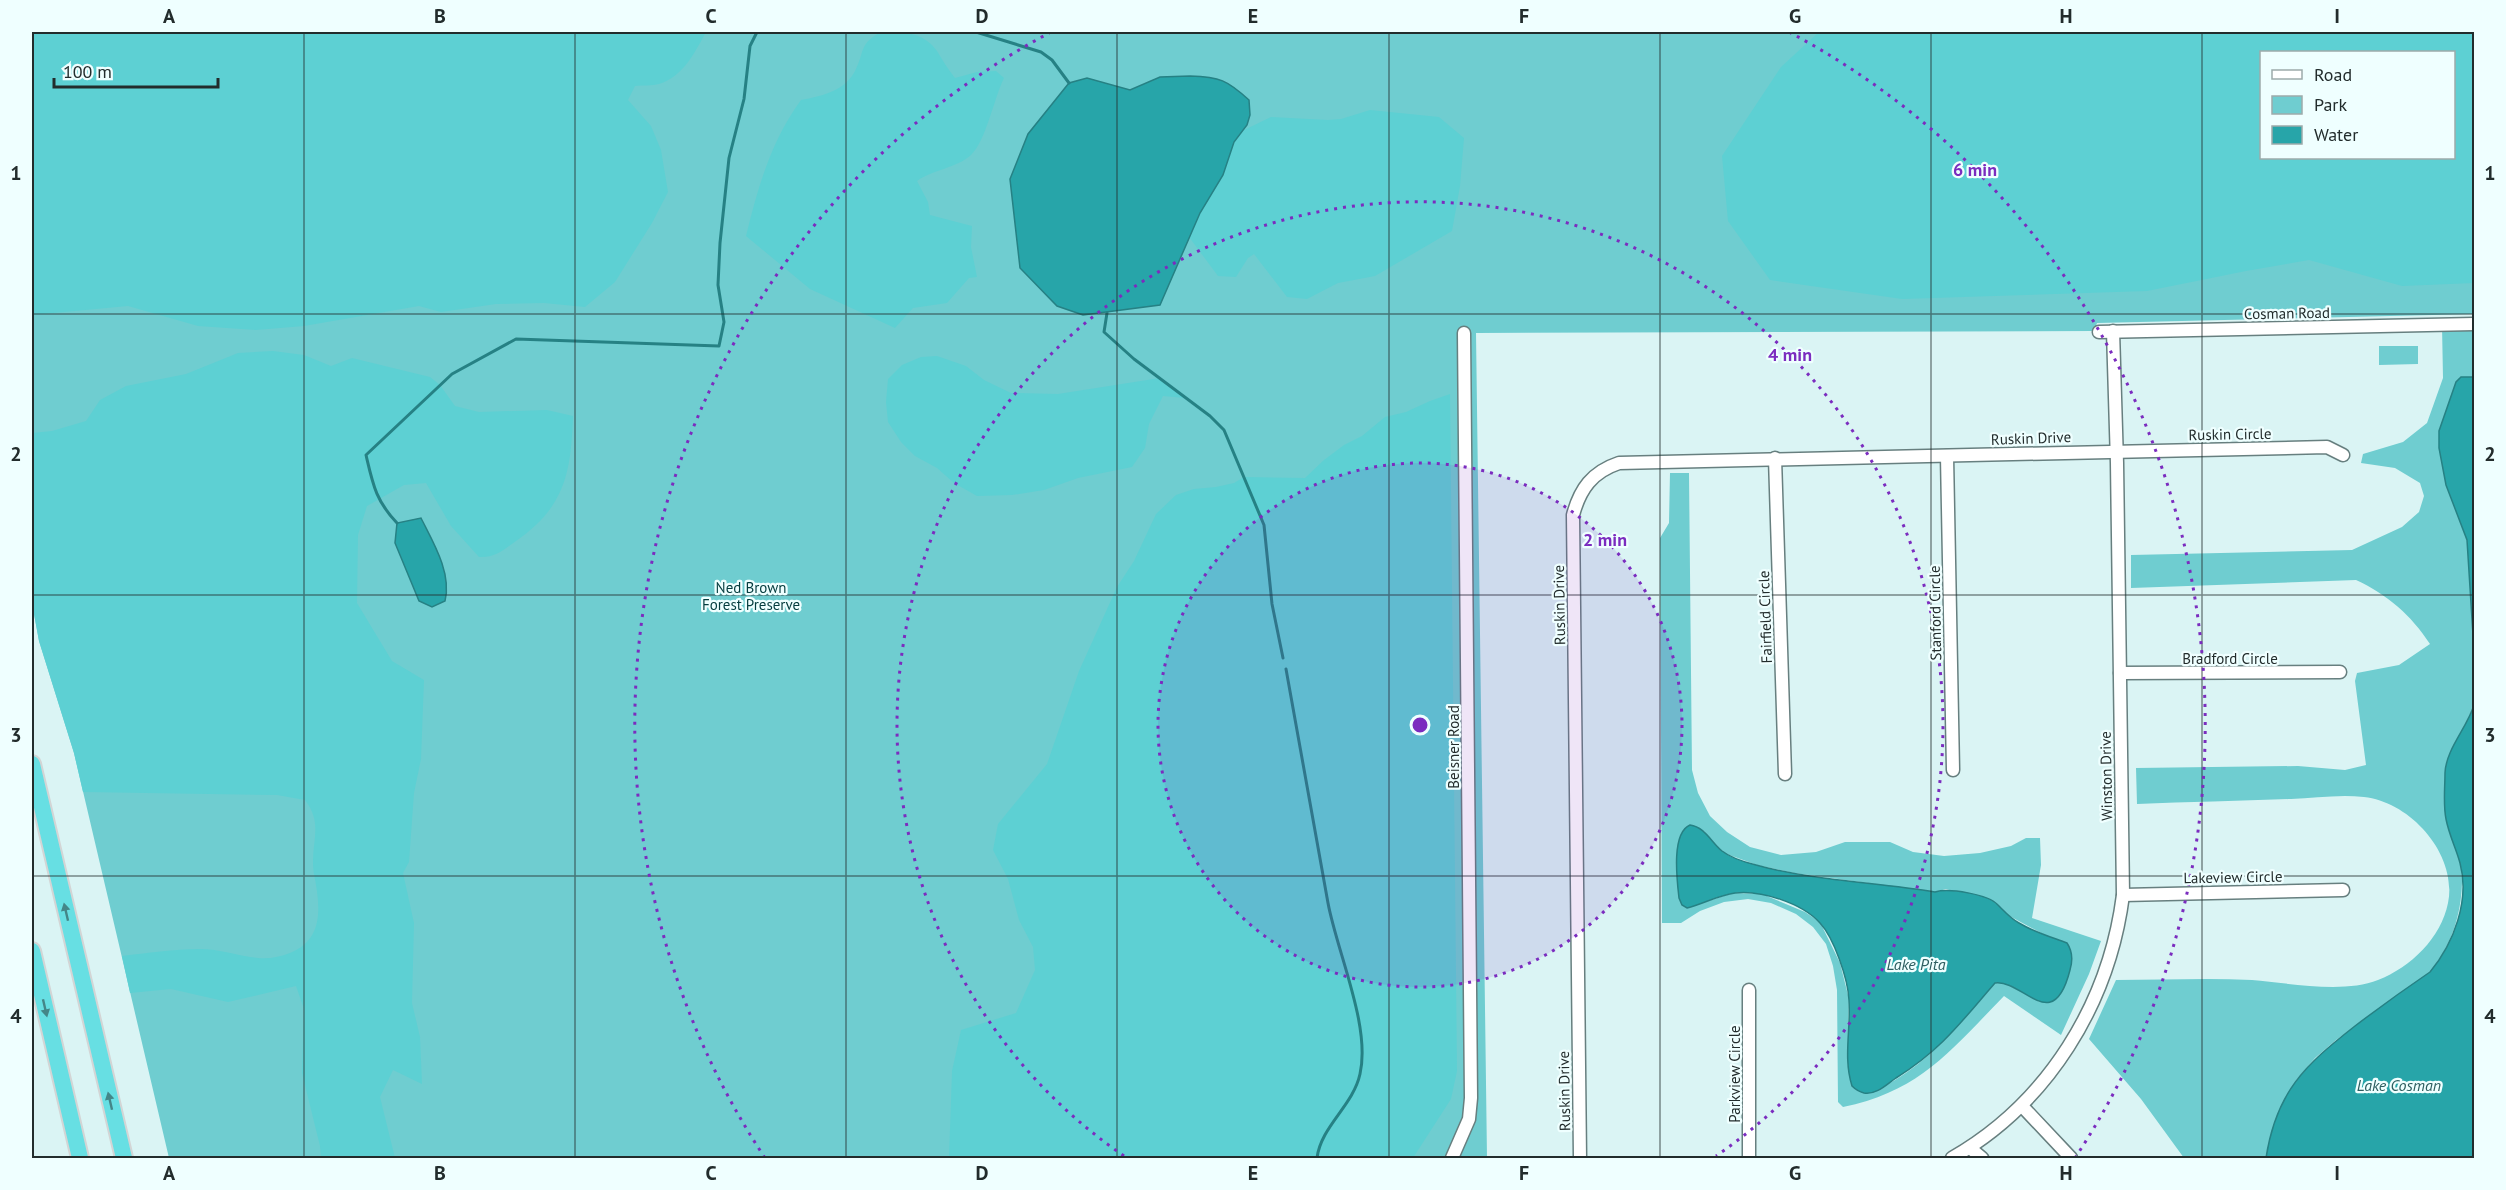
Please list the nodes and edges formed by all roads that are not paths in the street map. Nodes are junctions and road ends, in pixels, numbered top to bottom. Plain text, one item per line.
1 (2475, 324) edge
2 (2113, 331) junction
3 (2099, 332) dead end
4 (1464, 333) dead end
5 (2117, 451) junction
6 (2343, 455) dead end
7 (1947, 456) junction
8 (1775, 458) junction
9 (2340, 672) dead end
10 (2120, 673) junction
11 (32, 764) edge
12 (1953, 770) dead end
13 (1785, 774) dead end
14 (2343, 890) dead end
15 (2123, 895) junction
16 (32, 951) edge
17 (1749, 990) dead end
18 (2022, 1106) junction
19 (1971, 1148) junction
20 (80, 1158) edge
21 (124, 1158) edge
22 (1452, 1158) edge
23 (1580, 1158) edge
24 (1749, 1158) edge
25 (1953, 1158) edge
26 (1982, 1158) edge
27 (2071, 1158) edge

1 - 2 street, Cosman Road
2 - 3 street, Cosman Road
2 - 5 street, Winston Drive
4 - 22 street, Beisner Road
5 - 6 street, Ruskin Circle
5 - 7 street, Ruskin Drive
5 - 10 street, Winston Drive
7 - 8 street, Ruskin Drive
7 - 12 street, Stanford Circle
8 - 13 street, Fairfield Circle
8 - 23 street, Ruskin Drive
9 - 10 street, Bradford Circle
10 - 15 street, Winston Drive
21 -> 11 highway
14 - 15 street, Lakeview Circle
15 - 18 street, Winston Drive
16 -> 20 highway
17 - 24 street, Parkview Circle
18 - 19 street, Winston Drive
18 - 27 street
19 - 25 street, Winston Drive
19 - 26 street

